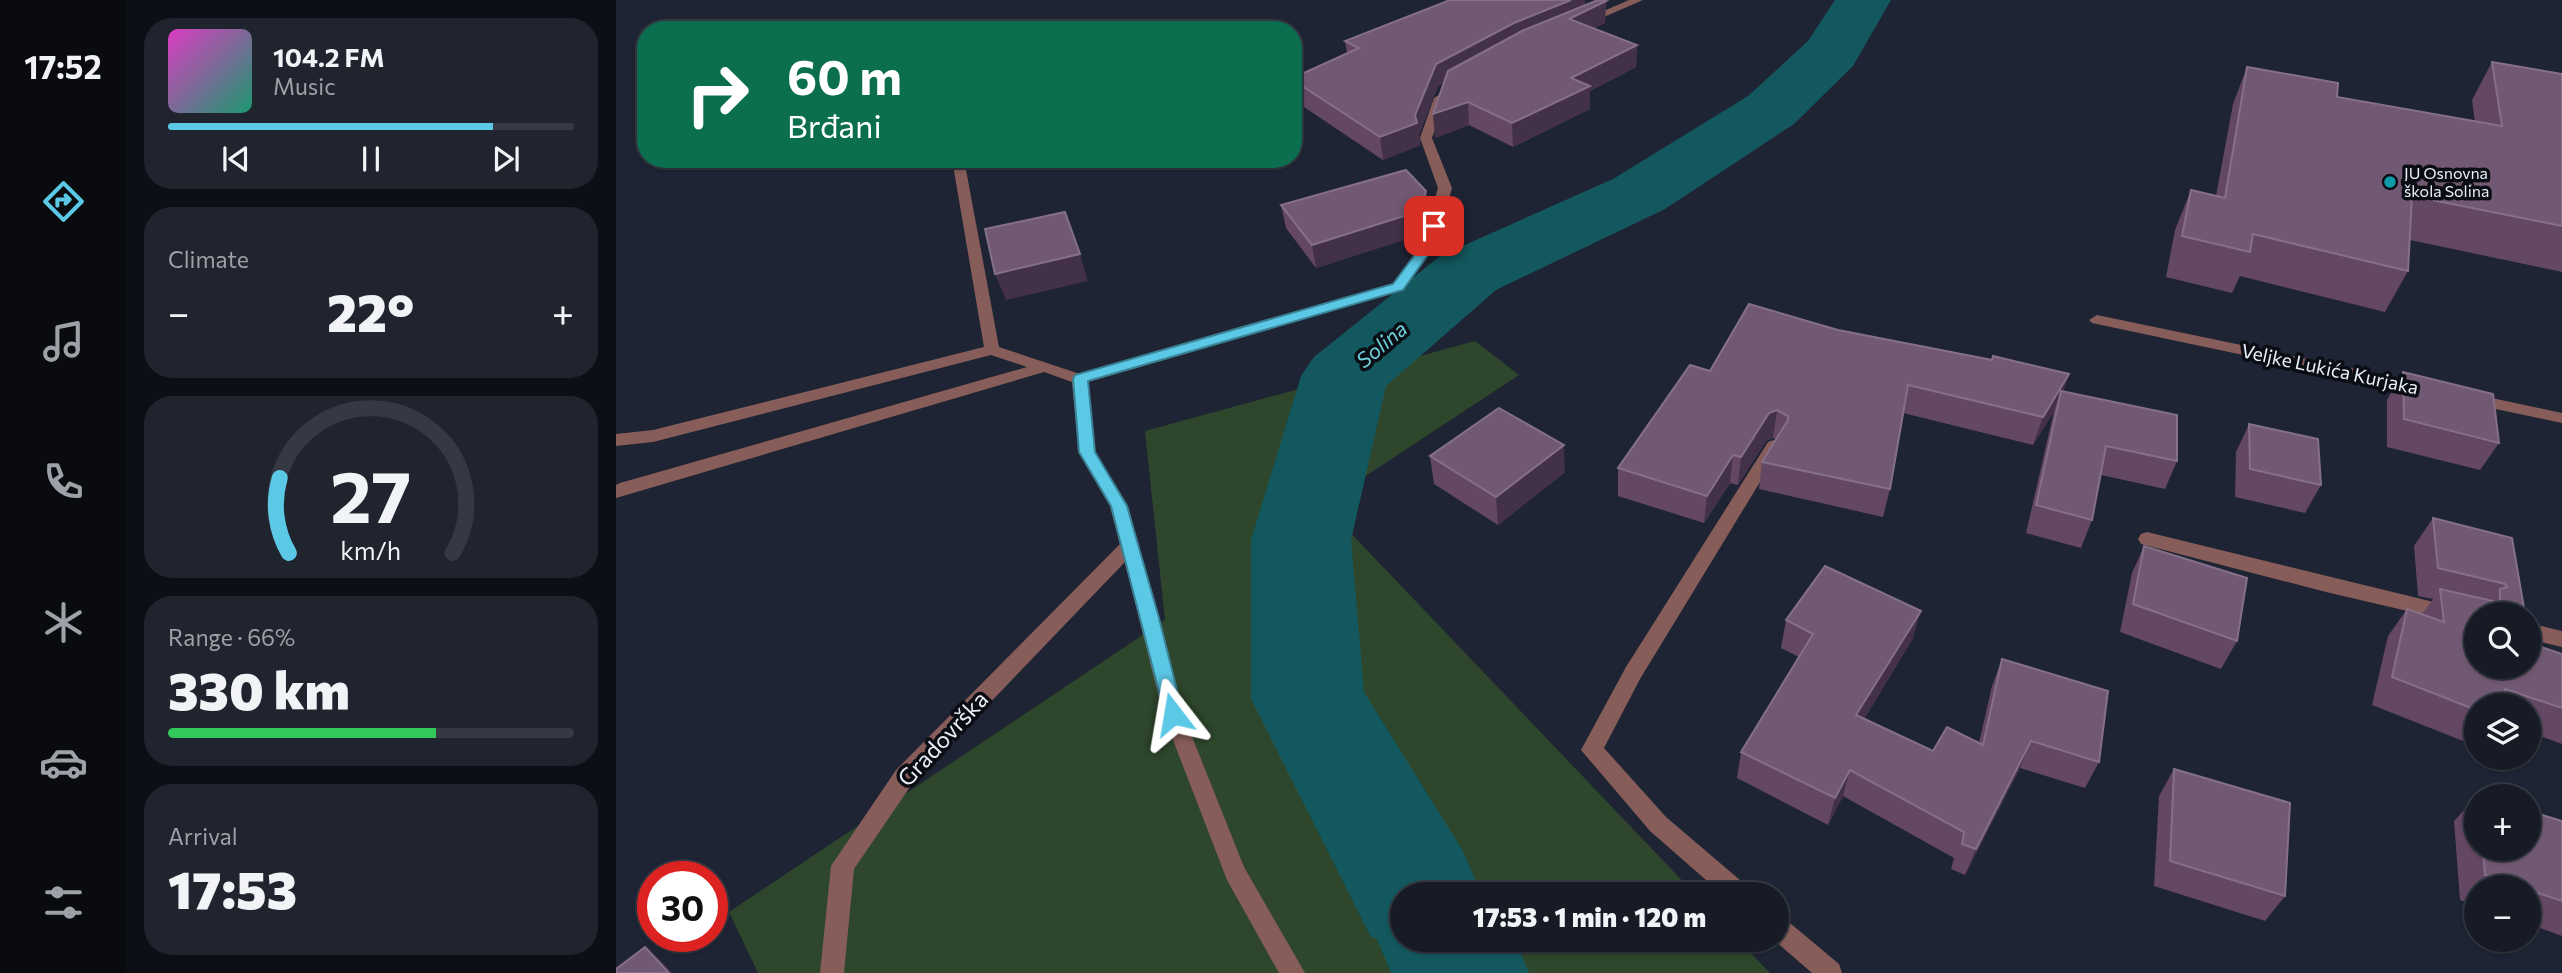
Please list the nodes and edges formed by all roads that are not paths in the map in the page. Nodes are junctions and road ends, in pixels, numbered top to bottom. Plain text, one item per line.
1 (1638, 0) edge
2 (1577, 25) edge
3 (1454, 84) edge
4 (960, 168) edge
5 (2097, 320) dead end
6 (992, 350) junction
7 (1045, 367) junction
8 (1080, 379) junction
9 (2562, 418) edge
10 (616, 440) edge
11 (1774, 446) edge
12 (616, 492) edge
13 (2147, 539) dead end
14 (1130, 546) junction
15 (2464, 616) edge
16 (2541, 634) edge
17 (2562, 639) edge
18 (1725, 882) edge
19 (1789, 937) edge
20 (832, 973) edge
21 (1293, 973) edge
22 (1830, 973) edge

1 - 2 street
3 - 8 street
4 - 6 street
5 - 9 street, Veljke Lukića Kurjaka
6 - 7 street
6 - 10 street
7 - 8 street
7 - 12 street
8 - 14 street
11 - 18 street
13 - 15 street
14 - 20 street, Gradovrška
14 - 21 street
16 - 17 street
19 - 22 street

